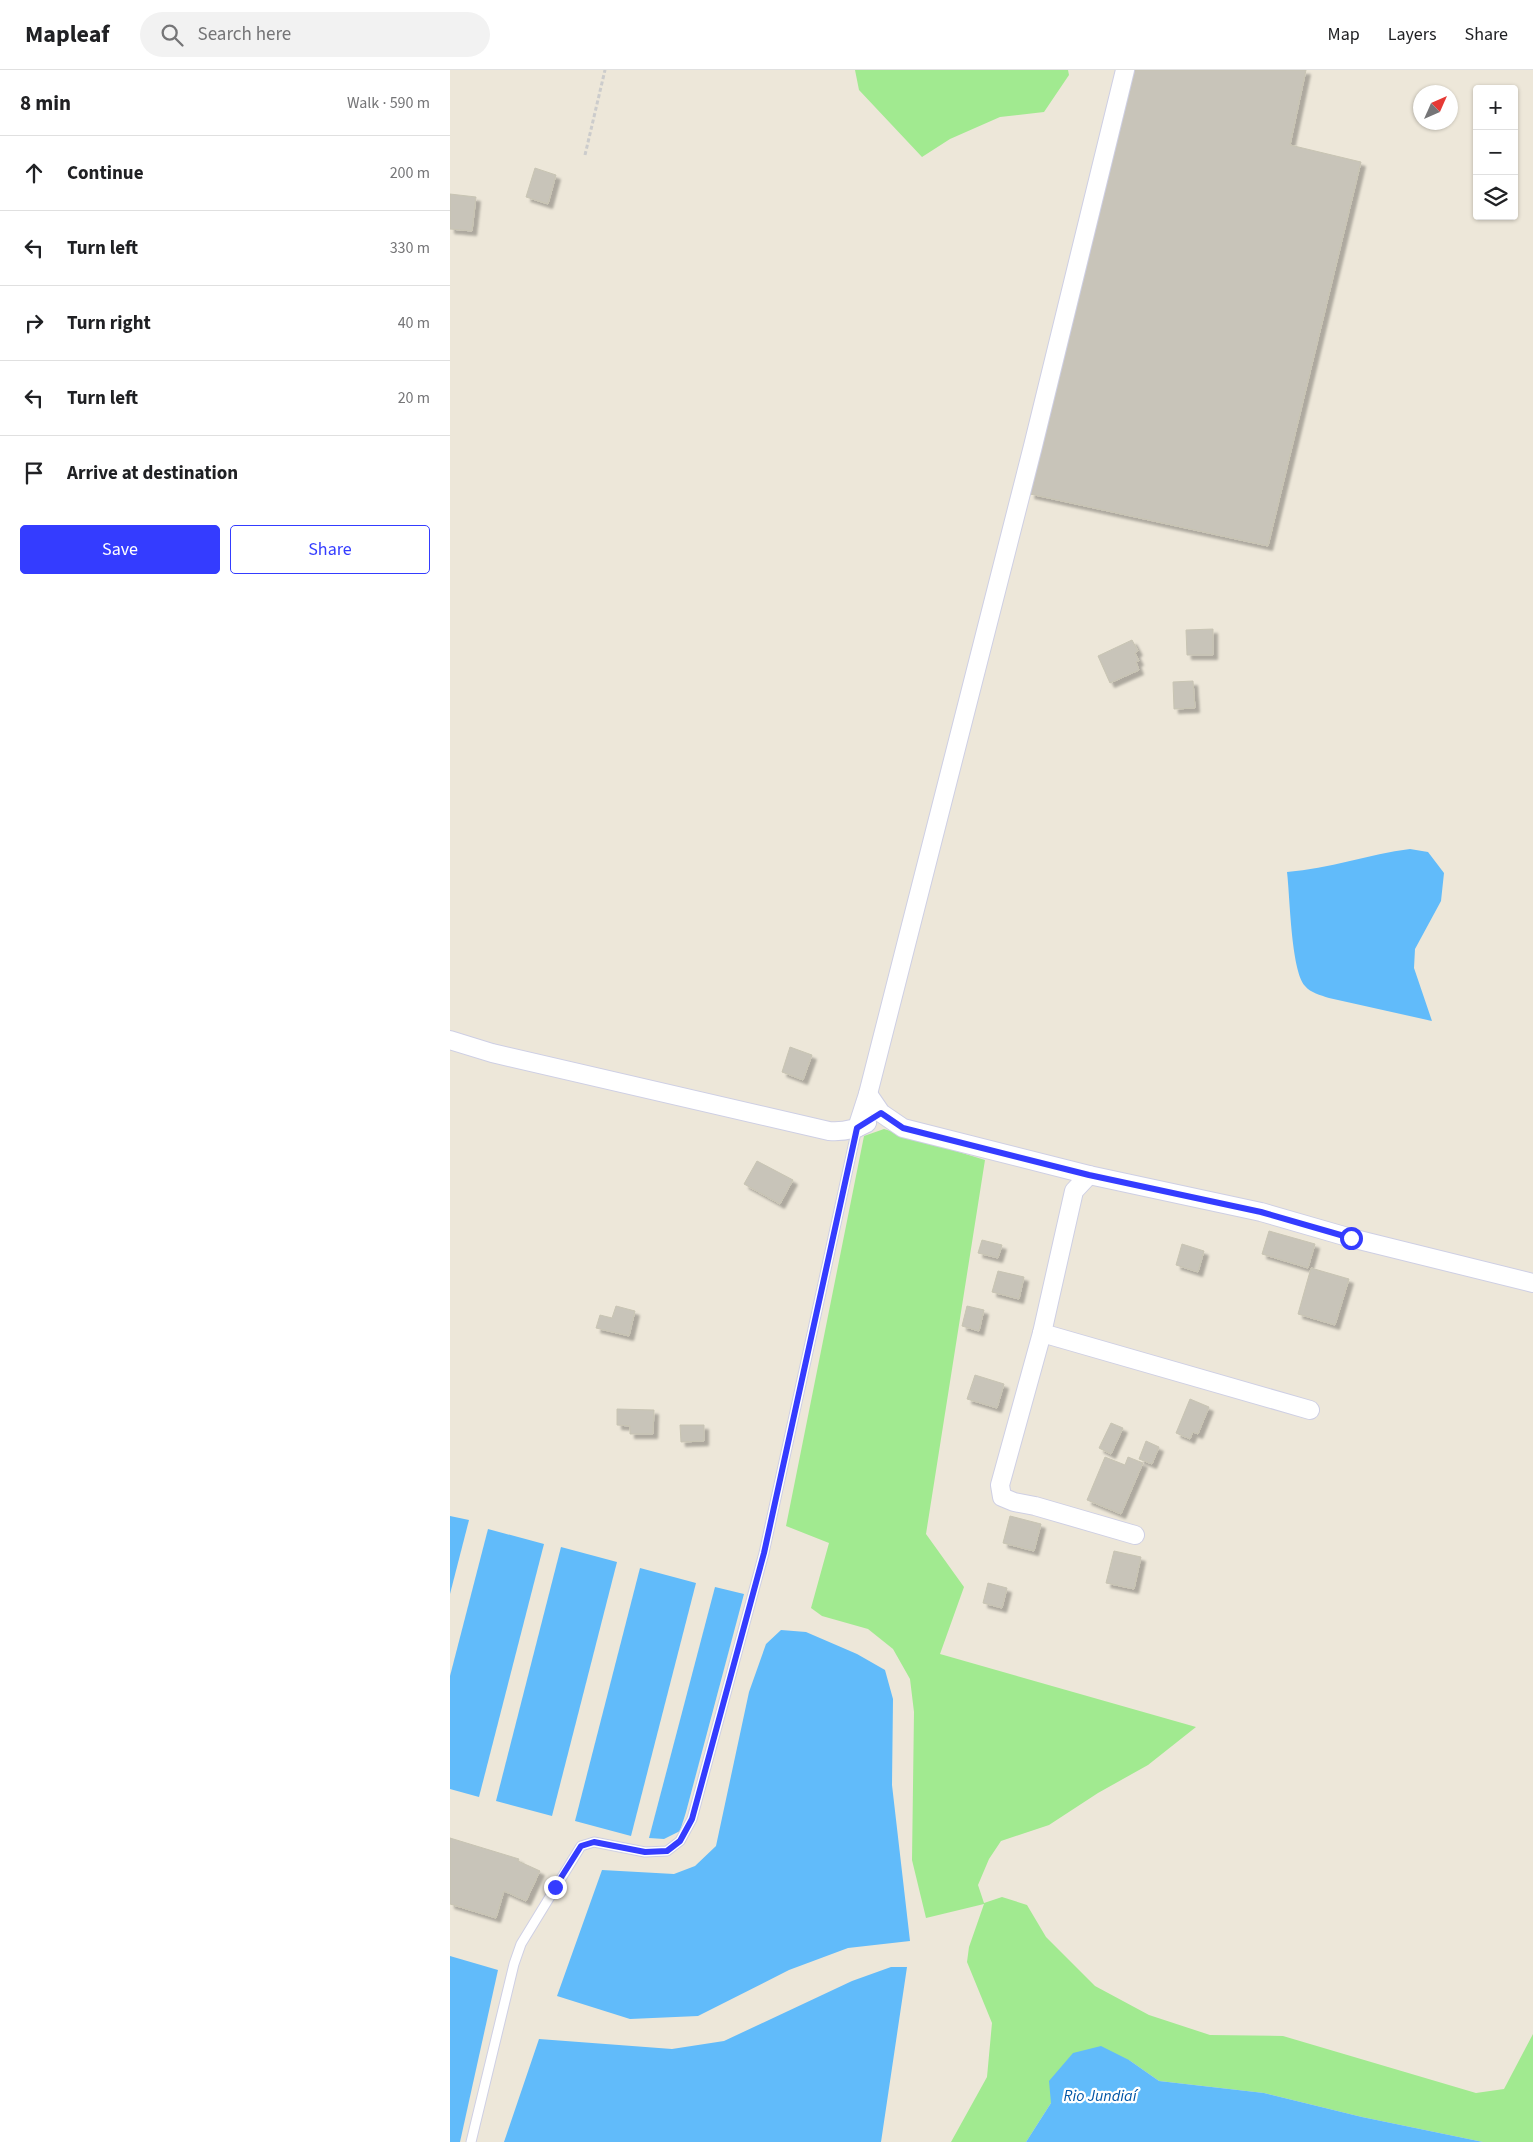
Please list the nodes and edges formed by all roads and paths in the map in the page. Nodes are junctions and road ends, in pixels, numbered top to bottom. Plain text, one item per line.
1 (605, 70) edge
2 (1124, 70) edge
3 (585, 155) dead end
4 (450, 1040) edge
5 (868, 1094) junction
6 (881, 1113) junction
7 (857, 1128) junction
8 (1056, 1166) junction
9 (1089, 1175) junction
10 (1074, 1191) junction
11 (1533, 1283) edge
12 (1042, 1334) junction
13 (1310, 1410) dead end
14 (1135, 1535) dead end
15 (471, 2142) edge

1 - 3 path
2 - 5 street
4 - 7 street
5 - 6 street
5 - 7 street
6 - 7 street
6 - 8 street
7 - 15 lane
8 - 9 street
8 - 10 street
9 - 10 street
9 - 11 street
10 - 12 street
12 - 13 street
12 - 14 street

